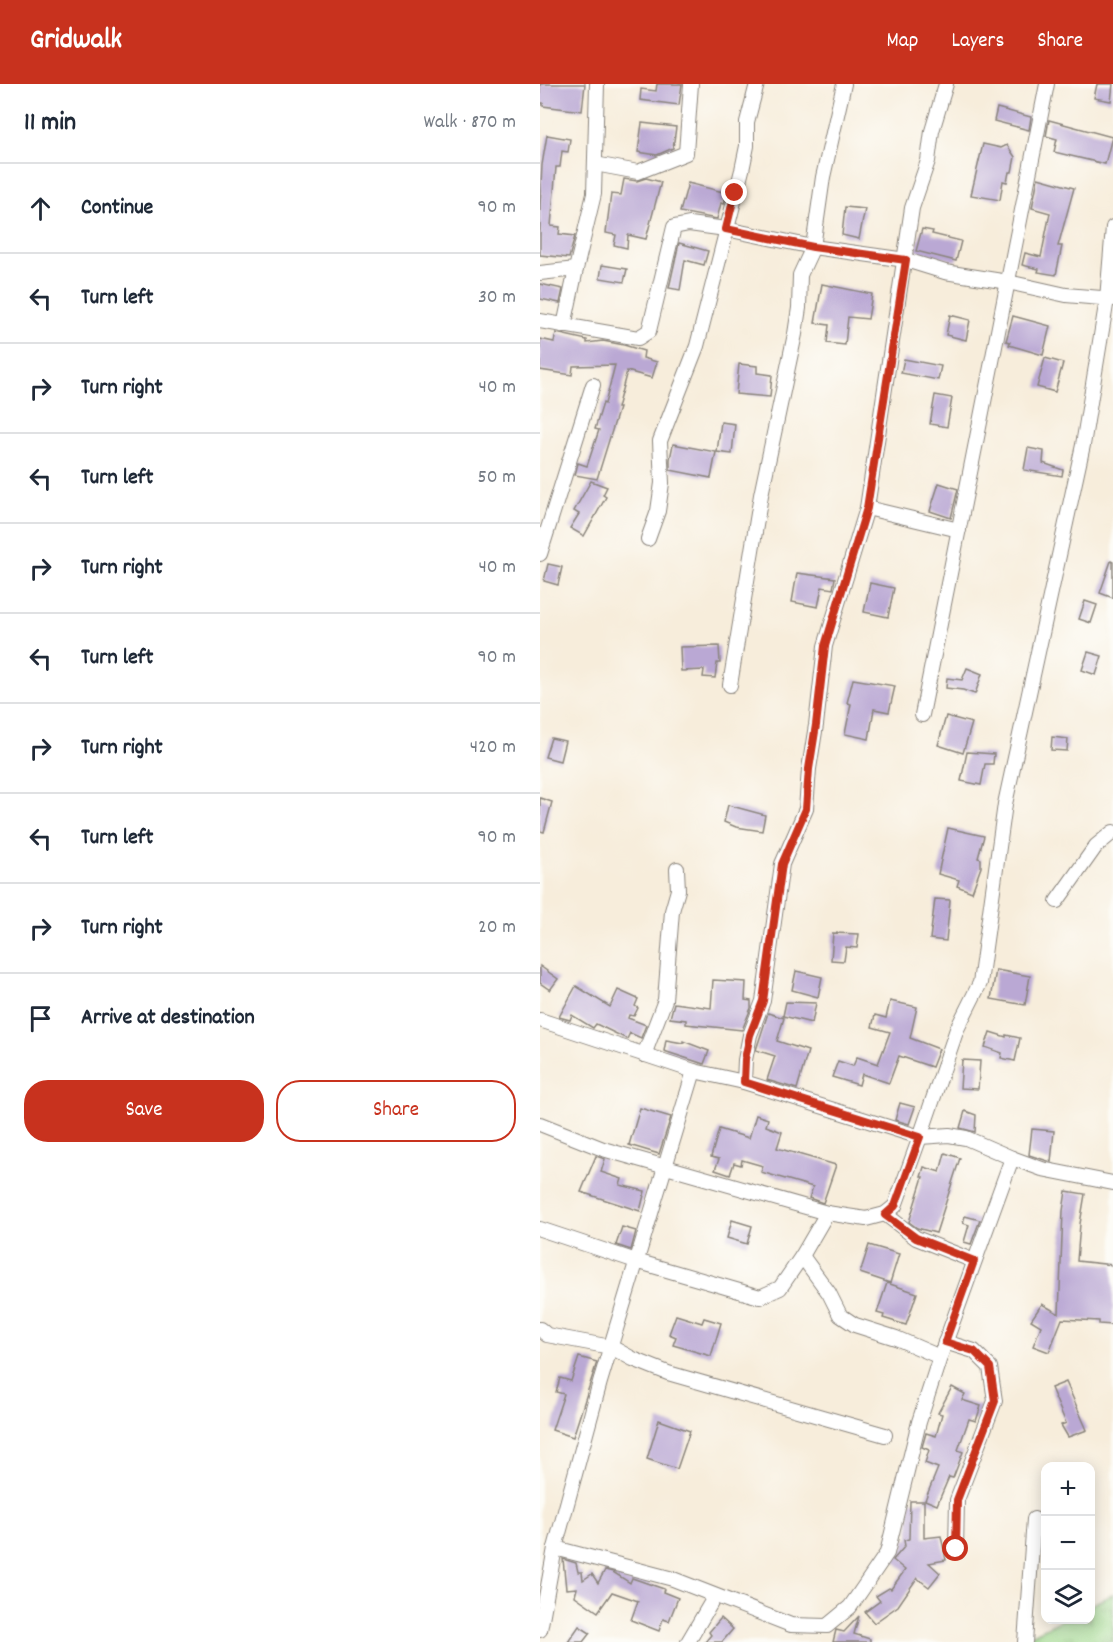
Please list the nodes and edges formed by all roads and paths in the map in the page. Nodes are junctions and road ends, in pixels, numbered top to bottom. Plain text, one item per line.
1 (597, 84) edge
2 (691, 84) edge
3 (757, 84) edge
4 (844, 84) edge
5 (946, 84) edge
6 (1047, 84) edge
7 (595, 164) junction
8 (1113, 227) edge
9 (726, 229) junction
10 (813, 247) junction
11 (906, 260) junction
12 (576, 269) junction
13 (540, 273) edge
14 (1008, 282) junction
15 (1110, 299) edge
16 (540, 321) edge
17 (564, 326) junction
18 (593, 385) dead end
19 (867, 508) junction
20 (959, 530) junction
21 (648, 539) dead end
22 (540, 554) edge
23 (730, 685) dead end
24 (922, 716) dead end
25 (1113, 832) edge
26 (677, 869) dead end
27 (1057, 901) dead end
28 (540, 1020) edge
29 (644, 1055) junction
30 (694, 1071) junction
31 (744, 1082) junction
32 (540, 1124) edge
33 (920, 1137) junction
34 (1012, 1158) junction
35 (664, 1166) junction
36 (1113, 1183) edge
37 (827, 1213) junction
38 (885, 1215) junction
39 (540, 1229) edge
40 (802, 1256) junction
41 (636, 1261) junction
42 (974, 1261) junction
43 (540, 1329) edge
44 (945, 1342) junction
45 (611, 1347) junction
46 (940, 1358) junction
47 (885, 1435) dead end
48 (1034, 1519) dead end
49 (555, 1548) junction
50 (956, 1549) dead end
51 (715, 1596) junction
52 (540, 1630) edge
53 (688, 1642) edge
54 (1025, 1642) edge

1 - 7 street
2 - 7 street
3 - 9 street
4 - 10 street
5 - 11 street
6 - 14 street
7 - 12 street
8 - 15 street
9 - 10 street
9 - 17 street
9 - 21 street
10 - 11 street
10 - 23 street
11 - 14 street
11 - 19 street
12 - 13 street
12 - 17 street
14 - 15 street
14 - 20 street
15 - 33 street
16 - 17 street
18 - 22 street
19 - 20 street
19 - 31 street
20 - 24 street
25 - 27 street
26 - 29 street
28 - 29 street
29 - 30 street
30 - 31 street
30 - 35 street
31 - 33 street
32 - 35 street
33 - 34 street
33 - 38 street
34 - 36 street
34 - 42 street
35 - 37 street
35 - 41 street
37 - 38 street
37 - 40 street
38 - 42 street
39 - 41 street
40 - 41 street
40 - 46 street
41 - 45 street
42 - 44 street
43 - 45 street
44 - 46 street
44 - 50 street
45 - 47 street
45 - 49 street
46 - 51 street
48 - 54 street
49 - 51 street
49 - 52 street
51 - 53 street

